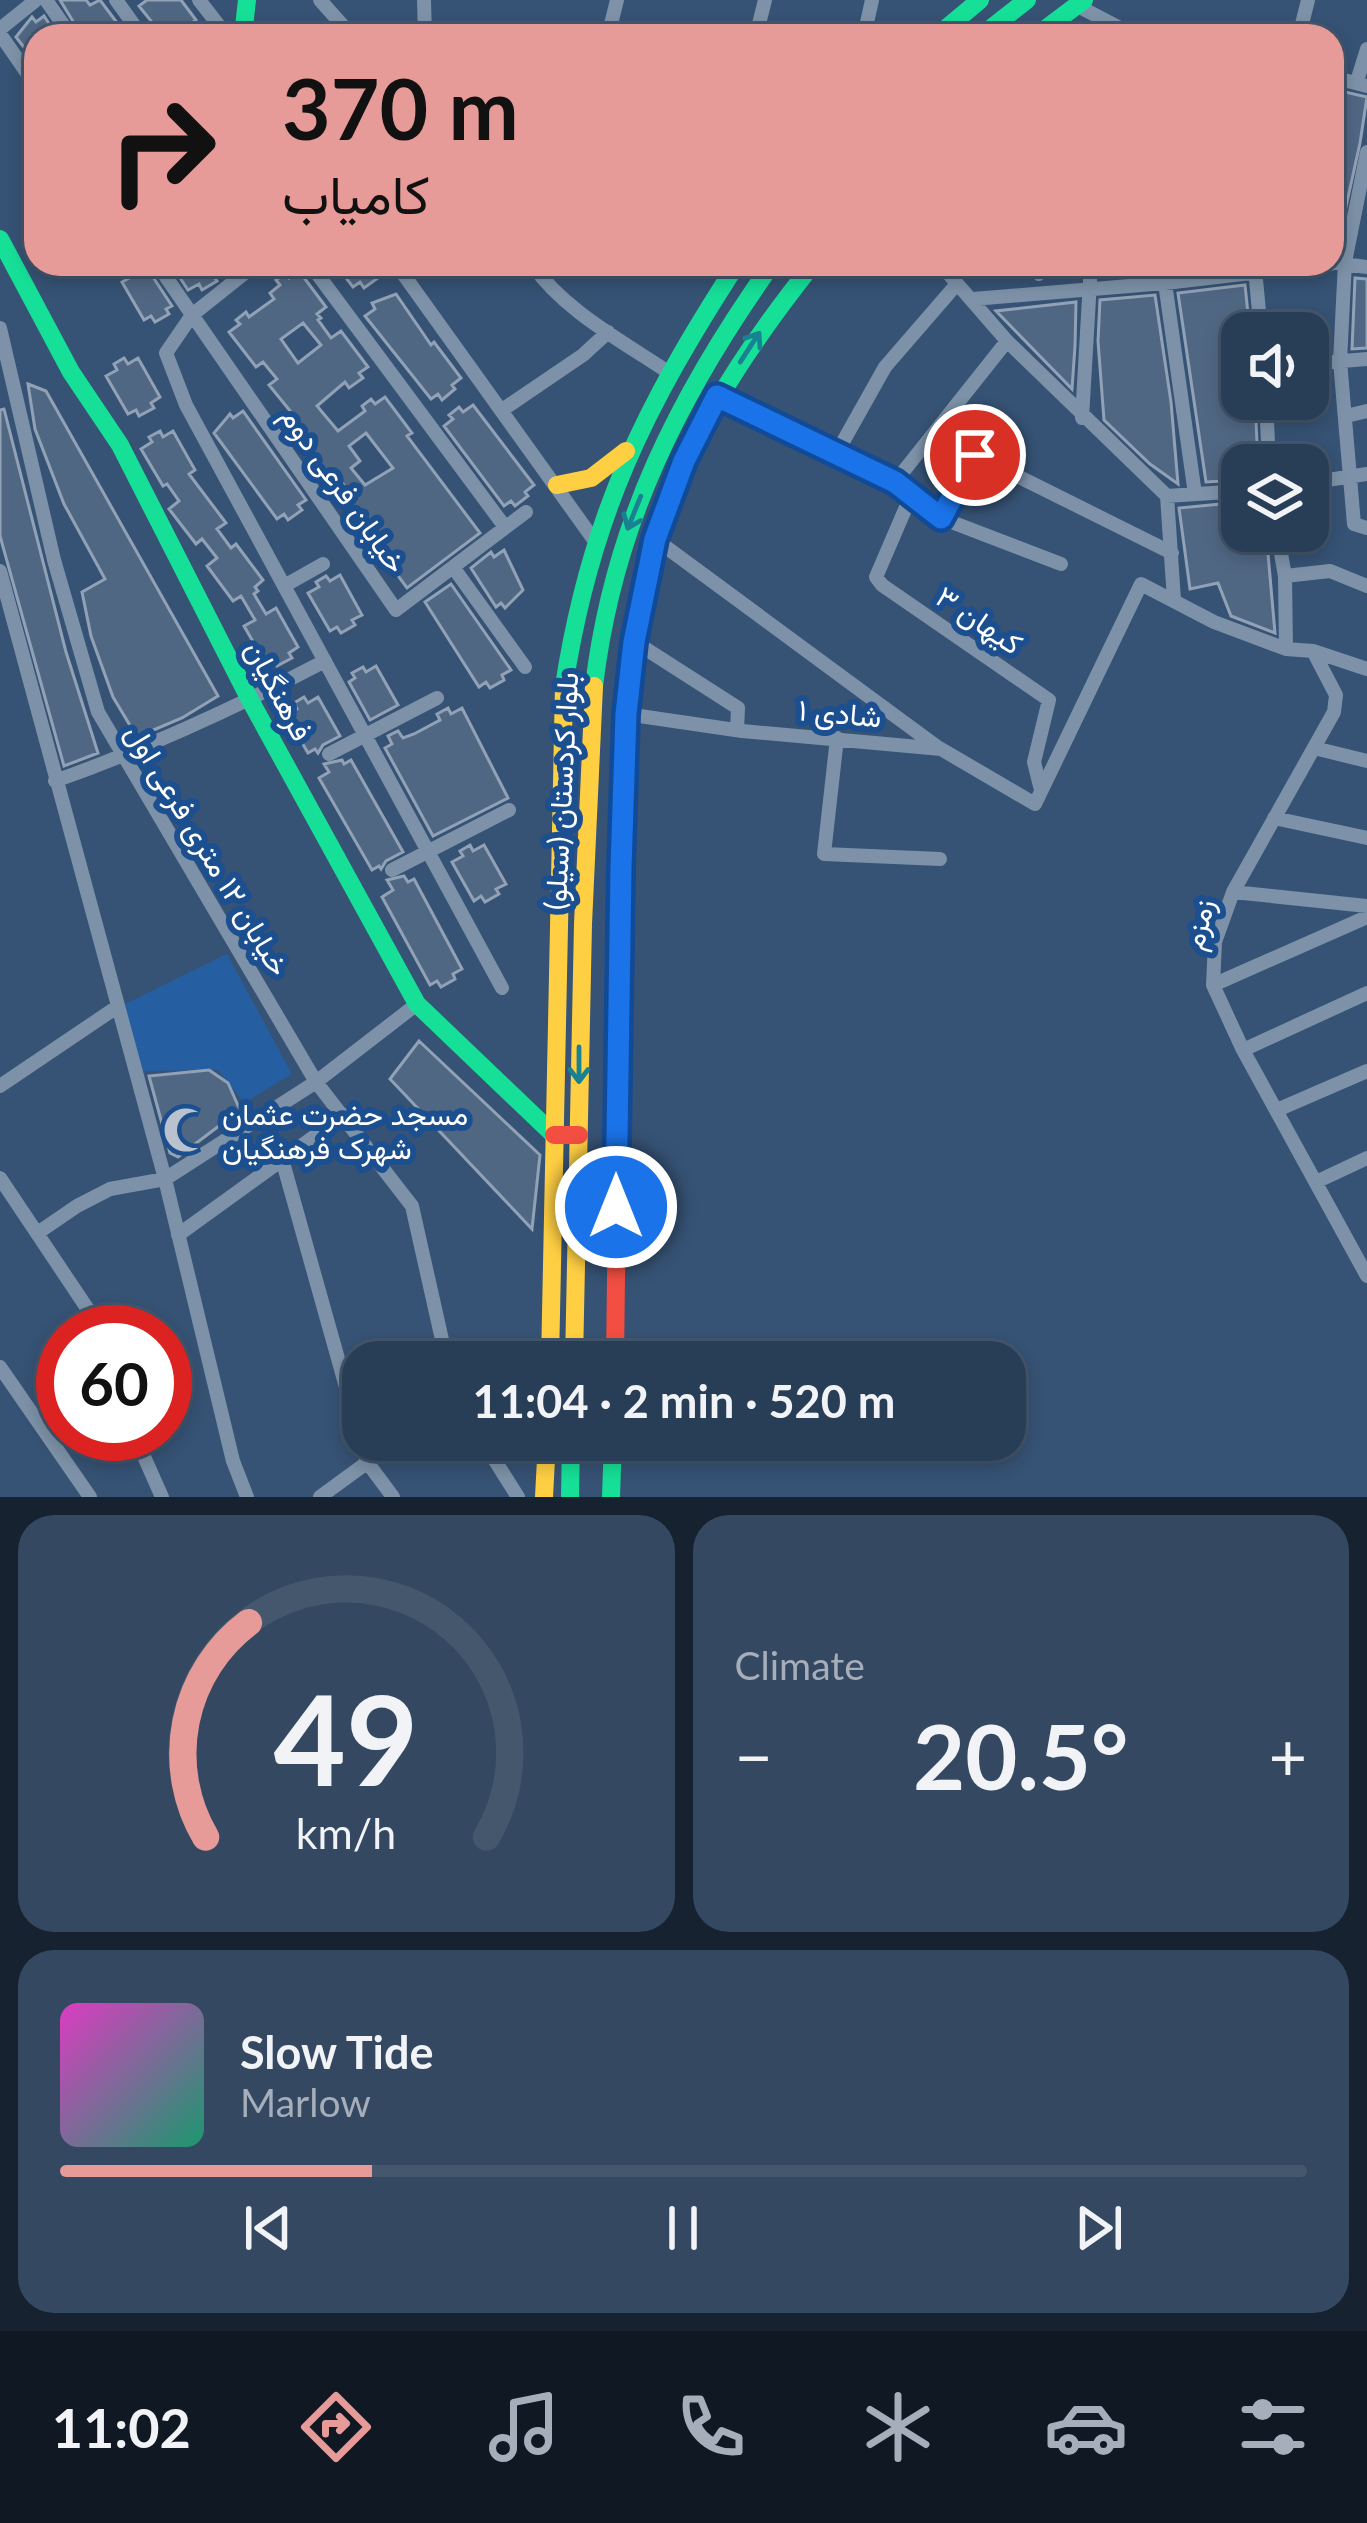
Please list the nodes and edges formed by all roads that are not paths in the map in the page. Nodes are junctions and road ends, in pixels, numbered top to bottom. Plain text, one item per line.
1 (36, 0) edge
2 (320, 0) edge
3 (980, 0) edge
4 (1027, 0) edge
5 (1080, 3) edge
6 (341, 24) edge
7 (951, 24) edge
8 (996, 24) edge
9 (1052, 24) edge
10 (1111, 24) edge
11 (0, 31) edge
12 (1367, 49) edge
13 (24, 68) edge
14 (1362, 84) edge
15 (1367, 152) edge
16 (1344, 235) edge
17 (0, 239) edge
18 (165, 276) edge
19 (234, 276) edge
20 (319, 276) edge
21 (405, 276) edge
22 (540, 276) edge
23 (729, 276) edge
24 (764, 276) edge
25 (803, 276) edge
26 (950, 276) edge
27 (1090, 276) edge
28 (1180, 276) edge
29 (1256, 276) edge
30 (1336, 276) edge
31 (1165, 283) junction
32 (956, 284) junction
33 (1088, 289) junction
34 (974, 299) junction
35 (1259, 312) edge
36 (192, 315) junction
37 (0, 328) edge
38 (608, 332) junction
39 (1007, 341) junction
40 (1367, 359) edge
41 (1340, 361) junction
42 (1329, 362) edge
43 (668, 372) junction
44 (717, 396) junction
45 (502, 410) junction
46 (1367, 410) edge
47 (1346, 416) junction
48 (1082, 418) junction
49 (631, 446) junction
50 (835, 456) junction
51 (1367, 474) edge
52 (1350, 477) junction
53 (1329, 480) edge
54 (895, 482) junction
55 (557, 485) junction
56 (1221, 492) edge
57 (1195, 494) junction
58 (1167, 496) junction
59 (910, 498) junction
60 (526, 512) dead end
61 (941, 518) junction
62 (1361, 526) edge
63 (505, 527) junction
64 (655, 539) junction
65 (594, 540) junction
66 (1281, 552) edge
67 (1172, 553) junction
68 (1061, 564) dead end
69 (323, 565) dead end
70 (453, 567) junction
71 (0, 571) edge
72 (1285, 576) junction
73 (284, 586) junction
74 (1367, 586) edge
75 (1174, 600) junction
76 (634, 642) junction
77 (1286, 649) junction
78 (1313, 650) junction
79 (325, 661) junction
80 (525, 667) dead end
81 (1367, 669) edge
82 (437, 698) dead end
83 (250, 700) junction
84 (626, 714) junction
85 (737, 730) junction
86 (366, 736) junction
87 (837, 738) junction
88 (1314, 748) junction
89 (940, 749) junction
90 (329, 754) dead end
91 (122, 757) junction
92 (1367, 761) edge
93 (55, 782) junction
94 (1038, 798) junction
95 (509, 810) dead end
96 (1274, 818) junction
97 (1367, 838) edge
98 (427, 855) junction
99 (940, 859) dead end
100 (392, 870) dead end
101 (1233, 892) junction
102 (1367, 906) edge
103 (1367, 917) edge
104 (1213, 985) junction
105 (502, 988) dead end
106 (617, 988) junction
107 (1367, 993) edge
108 (579, 995) junction
109 (417, 1004) junction
110 (117, 1007) junction
111 (1243, 1049) junction
112 (1367, 1071) edge
113 (316, 1082) junction
114 (0, 1086) edge
115 (1277, 1110) junction
116 (344, 1115) junction
117 (554, 1135) junction
118 (579, 1135) junction
119 (1367, 1158) edge
120 (282, 1159) junction
121 (0, 1178) edge
122 (165, 1179) junction
123 (1316, 1182) junction
124 (39, 1232) junction
125 (1367, 1234) edge
126 (178, 1235) junction
127 (1350, 1246) junction
128 (1367, 1276) edge
129 (86, 1305) edge
130 (442, 1341) edge
131 (550, 1341) edge
132 (574, 1341) edge
133 (615, 1341) edge
134 (0, 1367) edge
135 (146, 1461) edge
136 (495, 1461) edge
137 (546, 1461) edge
138 (571, 1461) edge
139 (612, 1461) edge
140 (367, 1462) junction
141 (242, 1496) edge
142 (90, 1497) edge
143 (162, 1497) edge
144 (320, 1497) edge
145 (393, 1497) edge
146 (518, 1497) edge
147 (544, 1497) edge
148 (570, 1497) edge
149 (611, 1497) edge

1 - 11 street
2 - 6 street
3 - 7 main road
4 - 8 main road
5 - 9 main road
5 - 10 street
11 - 13 street
12 - 14 street
15 - 16 street
17 - 83 main road, فرهنگیان
18 - 36 street, خیابان فرعی دوم
19 - 36 street
20 - 63 street
21 - 45 street
22 - 38 street
23 - 43 main road
24 -> 108 main road, بلوار کردستان (سیلو)
44 -> 25 main road
26 - 32 street
27 - 33 street
28 - 31 street
29 - 35 street
30 - 41 street
31 - 33 street
31 - 57 street
32 - 34 street
32 - 50 street
33 - 34 street
33 - 48 street
34 - 39 street
36 - 70 street, خیابان فرعی دوم
36 - 73 street
37 - 91 street, خیابان ۱۲ متری فرعی اول
38 - 43 street
38 - 45 street
39 - 48 street
39 - 54 street
40 - 41 street
41 - 42 street
41 - 47 street
43 - 49 main road
44 - 50 street
44 - 64 main road
45 - 55 street
46 - 47 street
47 - 52 street
48 - 58 street
49 - 55 main road
49 - 65 main road
50 - 54 street
51 - 52 street
52 - 53 street
52 - 62 street
54 - 59 street
55 - 65 street
56 - 57 street
57 - 58 street
58 - 67 street
59 - 61 street
59 - 94 street, کیهان ۳
60 - 63 street, خیابان فرعی دوم
61 - 67 street
61 - 68 street
63 - 70 street, خیابان فرعی دوم
64 - 76 main road
64 - 89 street
65 - 117 main road
66 - 72 street
67 - 75 street
69 - 73 street
70 - 80 street
71 - 93 street
72 - 74 street
72 - 77 street
73 - 79 street
75 - 77 street
75 - 94 street
76 - 84 main road
76 - 85 street
77 - 78 street
78 - 81 street
78 - 88 street, زمزم
79 - 83 street
79 - 86 street
82 - 86 street
83 - 91 street
83 - 109 main road, فرهنگیان
84 - 85 street, شادی ۱
84 - 106 main road
85 - 87 street, شادی ۱
86 - 90 street
86 - 98 street
87 - 89 street, شادی ۱
87 - 99 street
88 - 92 street
88 - 96 street, زمزم
89 - 94 street, شادی ۱
91 - 93 street
91 - 113 street, خیابان ۱۲ متری فرعی اول
93 - 110 street
95 - 98 street
96 - 97 street
96 - 101 street, زمزم
98 - 100 street
98 - 105 street
101 - 102 street
101 - 104 street, زمزم
103 - 104 street
104 - 111 street, زمزم
106 - 108 main road
106 - 133 main road
107 - 111 street
108 -> 118 main road, بلوار کردستان (سیلو)
109 - 113 street
109 - 117 main road, فرهنگیان
110 - 114 street
110 - 122 street
111 - 115 street, زمزم
112 - 115 street
113 - 116 street, خیابان ۱۲ متری فرعی اول
113 - 122 street
115 - 123 street, زمزم
116 - 120 street
116 - 130 street, خیابان ۱۲ متری فرعی اول
117 - 118 main road
117 - 131 main road
118 - 132 main road, بلوار کردستان (سیلو)
119 - 123 street
120 - 126 street
120 - 140 street
121 - 124 street
122 - 124 street
122 - 126 street
123 - 127 street, زمزم
124 - 129 street
125 - 127 street
126 - 141 street
127 - 128 street, زمزم
134 - 142 street
135 - 143 street
136 - 146 street
137 - 147 main road
138 - 148 main road
139 - 149 main road
140 - 144 street
140 - 145 street

